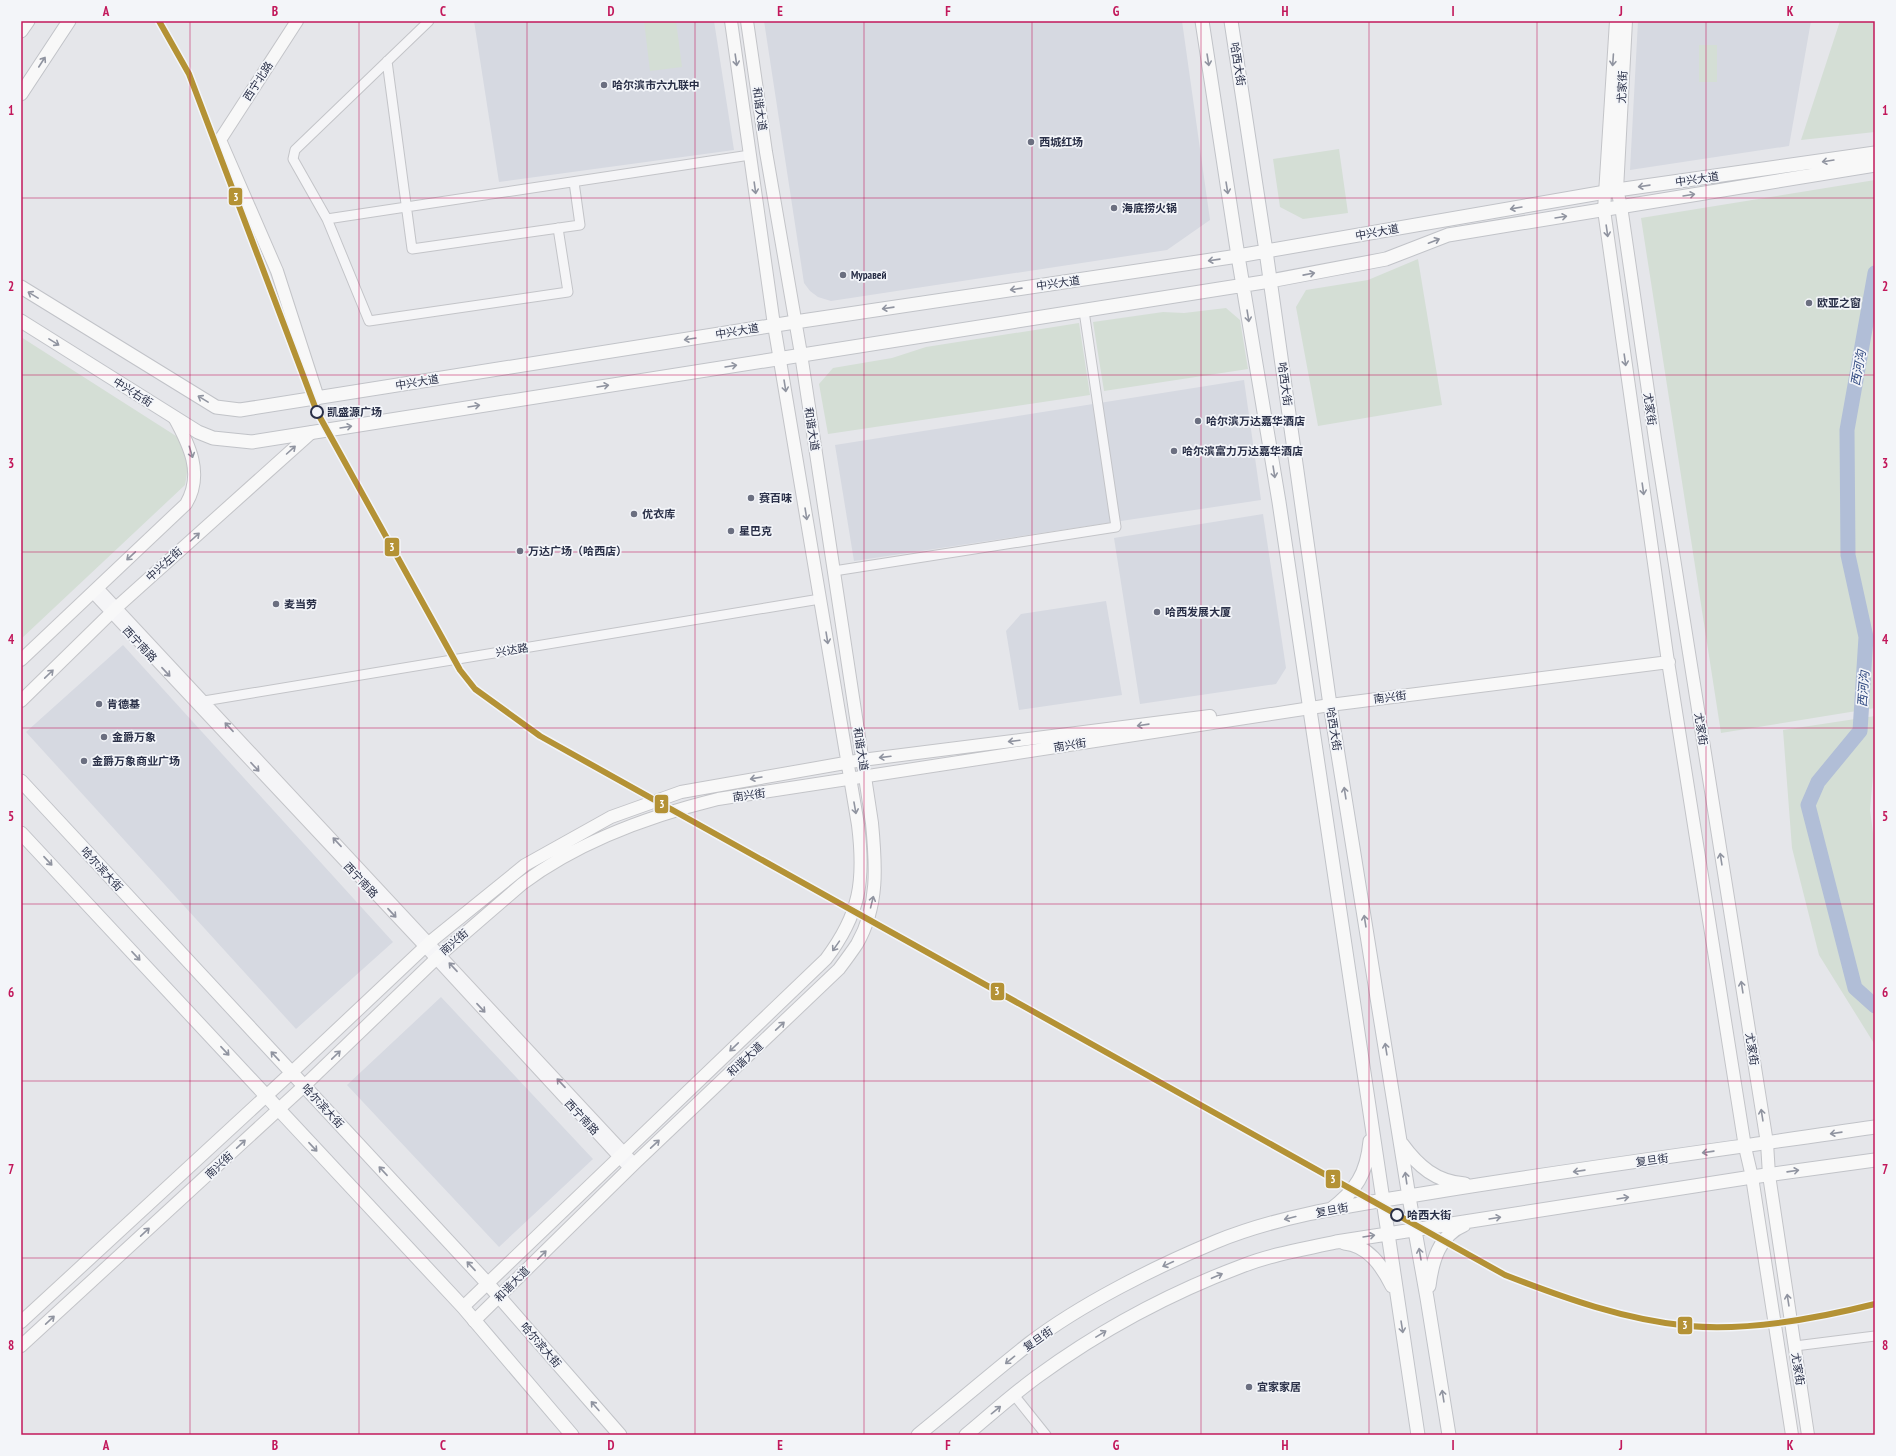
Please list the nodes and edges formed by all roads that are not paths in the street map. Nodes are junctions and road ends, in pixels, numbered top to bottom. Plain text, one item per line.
1 (28, 21) edge
2 (69, 21) edge
3 (297, 21) edge
4 (429, 21) edge
5 (731, 21) edge
6 (747, 21) edge
7 (1202, 21) edge
8 (1231, 21) edge
9 (1616, 21) edge
10 (1626, 21) edge
11 (21, 31) edge
12 (387, 61) junction
13 (21, 94) edge
14 (750, 155) junction
15 (1871, 160) edge
16 (574, 182) junction
17 (1611, 191) junction
18 (1621, 206) junction
19 (406, 207) junction
20 (1604, 210) junction
21 (326, 219) junction
22 (558, 228) junction
23 (1266, 251) junction
24 (1238, 256) junction
25 (1270, 281) junction
26 (1243, 285) junction
27 (21, 287) edge
28 (1084, 311) junction
29 (21, 322) edge
30 (795, 322) junction
31 (774, 326) junction
32 (801, 354) junction
33 (780, 358) junction
34 (318, 398) junction
35 (174, 417) junction
36 (312, 432) junction
37 (252, 442) joint
38 (834, 571) junction
39 (95, 590) junction
40 (820, 600) junction
41 (114, 610) junction
42 (1668, 658) junction
43 (21, 660) edge
44 (204, 700) junction
45 (1330, 701) junction
46 (21, 702) edge
47 (1309, 705) junction
48 (862, 760) junction
49 (847, 763) junction
50 (866, 777) junction
51 (850, 780) junction
52 (21, 781) edge
53 (21, 833) edge
54 (428, 945) junction
55 (438, 956) junction
56 (291, 1073) junction
57 (304, 1086) junction
58 (266, 1096) junction
59 (279, 1110) junction
60 (1372, 1124) junction
61 (1875, 1127) edge
62 (1400, 1142) junction
63 (1767, 1143) junction
64 (1745, 1147) junction
65 (622, 1155) junction
66 (1875, 1160) edge
67 (632, 1166) junction
68 (1769, 1175) junction
69 (1752, 1177) junction
70 (1477, 1185) junction
71 (1408, 1197) junction
72 (1383, 1200) junction
73 (1329, 1211) junction
74 (1474, 1222) junction
75 (1416, 1230) junction
76 (1387, 1233) junction
77 (1336, 1242) junction
78 (488, 1284) junction
79 (499, 1297) junction
80 (1427, 1298) junction
81 (1398, 1299) junction
82 (463, 1307) junction
83 (21, 1322) edge
84 (474, 1322) junction
85 (1875, 1336) edge
86 (21, 1346) edge
87 (1795, 1346) junction
88 (1014, 1395) junction
89 (572, 1435) edge
90 (620, 1435) edge
91 (918, 1435) edge
92 (966, 1435) edge
93 (1046, 1435) edge
94 (1418, 1435) edge
95 (1449, 1435) edge
96 (1792, 1435) edge
97 (1808, 1435) edge

1 - 11 main road
13 -> 2 main road
3 - 34 main road, 西宁北路
4 - 12 street
5 -> 14 main road, 和谐大道
6 - 30 main road, 和谐大道
7 -> 24 main road, 哈西大街
8 - 23 main road, 哈西大街
9 -> 17 main road, 尤家街
10 - 17 main road, 尤家街
12 - 19 street
12 - 21 street
14 - 16 street
14 -> 31 main road, 和谐大道
15 -> 17 main road, 中兴大道
18 -> 15 main road, 中兴大道
16 - 19 street
16 - 22 street
17 - 18 main road, 尤家街
17 - 20 main road, 尤家街
17 -> 23 main road, 中兴大道
18 - 20 main road, 中兴大道
63 -> 18 main road, 尤家街
19 - 21 street
19 - 22 street
25 -> 20 main road, 中兴大道
20 -> 42 main road, 尤家街
21 - 22 street
23 - 24 main road, 中兴大道
23 - 25 main road, 哈西大街
24 - 26 main road, 哈西大街
24 -> 30 main road, 中兴大道
25 - 26 main road, 中兴大道
25 - 45 main road, 哈西大街
26 - 28 main road, 中兴大道
26 -> 47 main road, 哈西大街
34 -> 27 main road, 中兴大道
28 - 32 main road, 中兴大道
28 - 38 street
29 -> 35 main road, 中兴右街
30 - 31 main road, 中兴大道
30 - 32 main road, 和谐大道
31 - 33 main road, 和谐大道
31 -> 34 main road, 中兴大道
32 - 33 main road, 中兴大道
32 - 38 main road, 和谐大道
36 -> 33 main road, 中兴大道
33 -> 40 main road, 和谐大道
35 - 37 main road, 中兴右街
35 -> 39 main road
36 - 37 main road, 中兴大道
41 -> 36 main road, 中兴左街
38 - 48 main road, 和谐大道
39 - 41 street, 西宁南路
39 - 43 main road
40 - 44 street, 兴达路
40 -> 49 main road, 和谐大道
41 - 44 street, 西宁南路
46 -> 41 main road, 中兴左街
41 -> 54 street, 西宁南路
42 - 45 main road, 南兴街
42 - 64 main road, 尤家街
54 -> 44 street, 西宁南路
45 - 47 main road, 南兴街
62 -> 45 main road, 哈西大街
47 -> 48 main road, 南兴街
47 - 50 main road, 南兴街
47 - 60 main road, 哈西大街
48 - 49 main road, 南兴街
48 - 50 main road, 和谐大道
49 - 51 main road, 和谐大道
49 -> 54 main road, 南兴街
50 - 51 main road, 南兴街
67 -> 50 main road, 和谐大道
51 - 55 main road, 南兴街
51 -> 65 main road, 和谐大道
56 -> 52 main road, 哈尔滨大街
53 -> 58 main road
54 - 55 street, 西宁南路
54 - 56 main road, 南兴街
57 -> 55 main road, 南兴街
55 - 65 street, 西宁南路
56 - 57 main road, 哈尔滨大街
56 - 58 main road, 南兴街
57 - 59 main road, 南兴街
78 -> 57 main road, 哈尔滨大街
58 - 59 main road
58 - 83 main road, 南兴街
59 -> 82 main road
86 -> 59 main road, 南兴街
60 - 72 main road, 哈西大街
60 - 73 main road
61 -> 63 main road, 复旦街
62 - 70 main road
71 -> 62 main road, 哈西大街
63 - 64 main road, 复旦街
63 - 68 main road, 尤家街
64 - 69 main road, 尤家街
64 -> 70 main road, 复旦街
65 - 67 street, 西宁南路
65 - 78 main road, 和谐大道
68 -> 66 main road
79 -> 67 main road, 和谐大道
68 - 69 main road
87 -> 68 main road, 尤家街
74 -> 69 main road
69 - 96 main road, 尤家街
70 - 71 main road, 复旦街
71 - 72 main road, 复旦街
71 - 75 main road, 哈西大街
72 - 73 main road, 复旦街
72 - 76 main road, 哈西大街
73 -> 91 main road, 复旦街
74 - 75 main road
74 - 80 main road
75 - 76 main road
80 -> 75 main road, 哈西大街
77 -> 76 main road
76 - 81 main road, 哈西大街
77 - 81 main road
88 -> 77 main road
78 - 79 main road, 哈尔滨大街
78 - 82 main road, 和谐大道
79 - 84 main road, 和谐大道
90 -> 79 main road, 哈尔滨大街
95 -> 80 main road, 哈西大街
81 -> 94 main road, 哈西大街
82 - 84 main road
84 - 89 main road
85 - 87 street
87 - 97 main road, 尤家街
92 -> 88 main road
88 - 93 street

